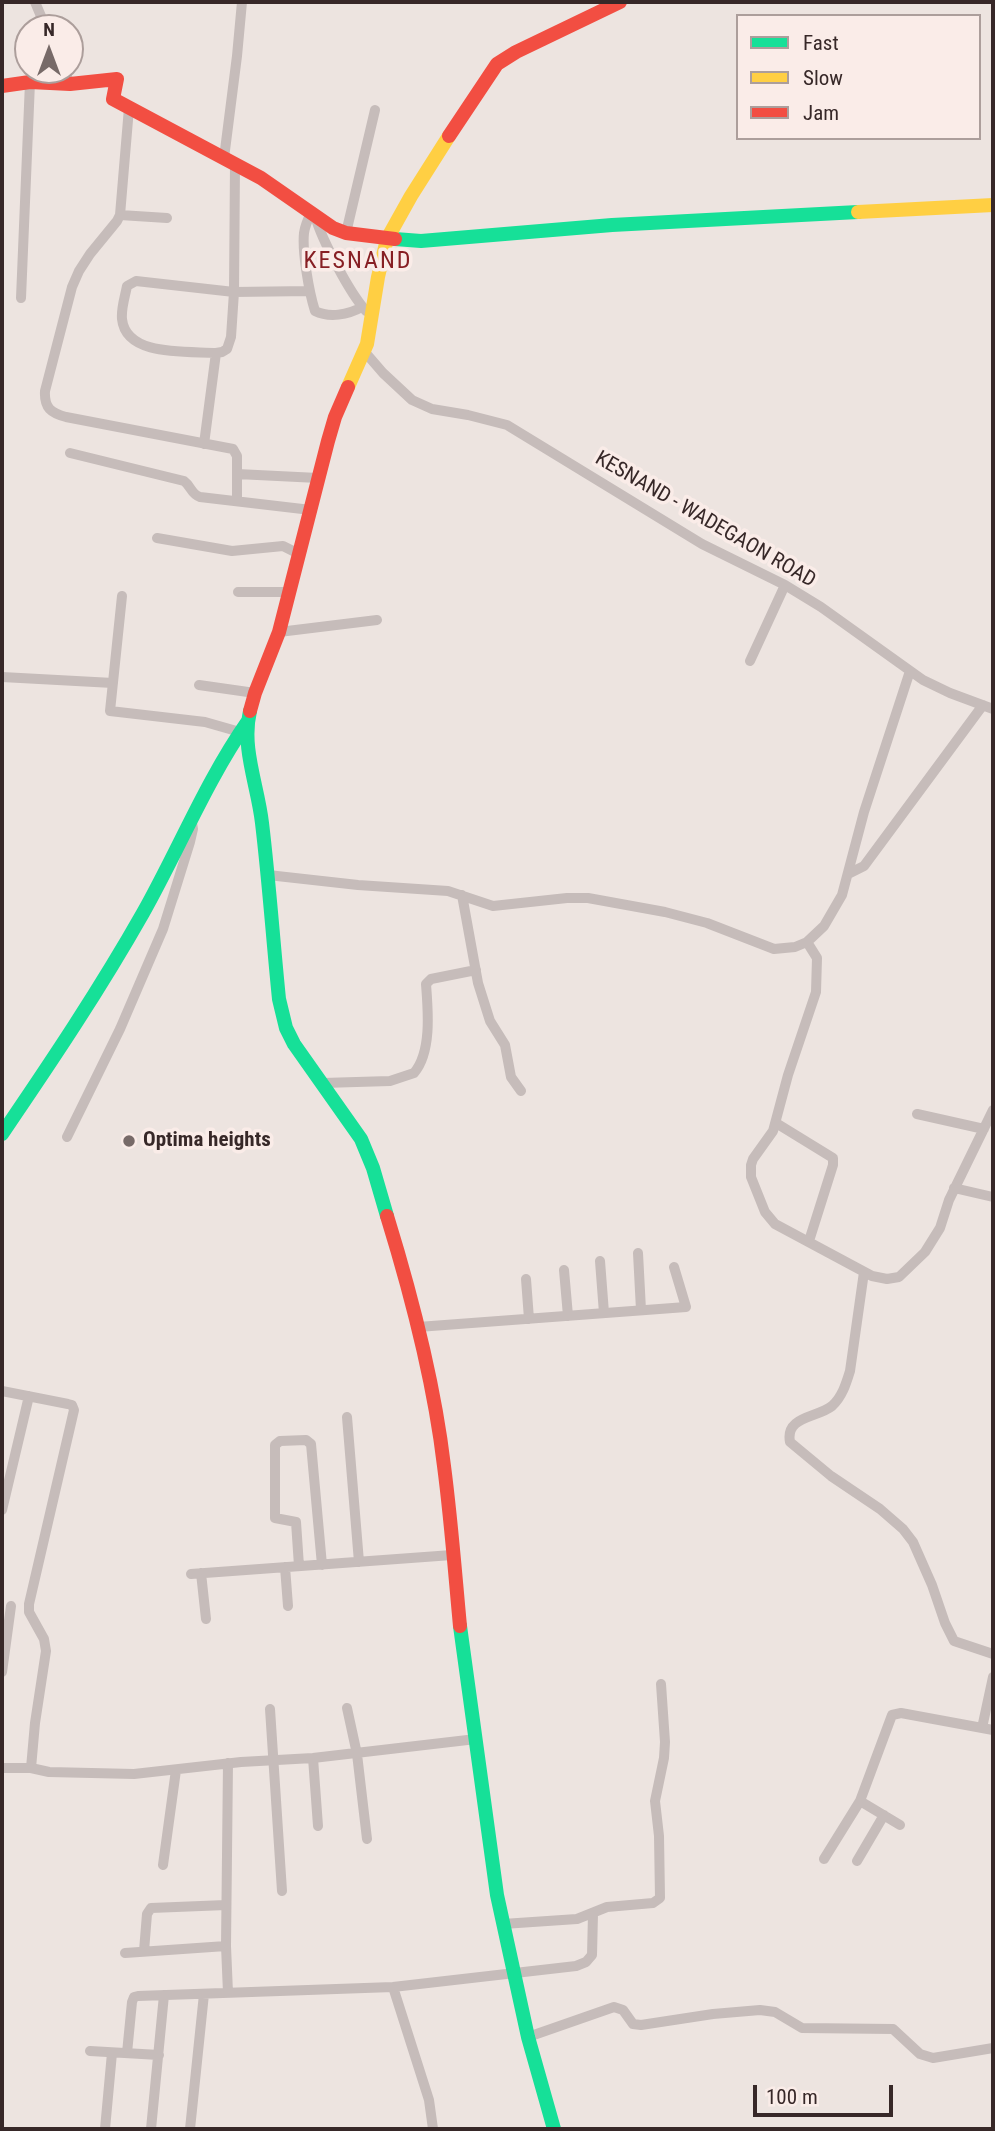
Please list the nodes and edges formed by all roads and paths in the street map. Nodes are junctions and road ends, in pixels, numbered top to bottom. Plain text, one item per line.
1 (242, 2) edge
2 (620, 2) edge
3 (84, 83) edge
4 (30, 84) edge
5 (130, 108) junction
6 (375, 110) dead end
7 (229, 161) junction
8 (993, 205) edge
9 (313, 214) junction
10 (120, 215) junction
11 (167, 218) dead end
12 (346, 233) junction
13 (387, 239) junction
14 (310, 291) junction
15 (234, 292) junction
16 (21, 298) dead end
17 (367, 312) junction
18 (364, 351) junction
19 (215, 353) junction
20 (204, 444) junction
21 (70, 453) dead end
22 (237, 474) junction
23 (318, 478) junction
24 (237, 502) junction
25 (310, 510) junction
26 (157, 538) dead end
27 (299, 554) junction
28 (785, 585) junction
29 (238, 592) dead end
30 (290, 592) junction
31 (122, 596) dead end
32 (377, 620) dead end
33 (279, 632) junction
34 (750, 661) dead end
35 (909, 671) junction
36 (2, 677) edge
37 (113, 683) junction
38 (199, 685) dead end
39 (255, 693) junction
40 (988, 707) edge
41 (244, 726) junction
42 (191, 817) junction
43 (848, 874) junction
44 (268, 875) junction
45 (463, 895) junction
46 (807, 942) junction
47 (476, 970) junction
48 (322, 1083) junction
49 (521, 1091) dead end
50 (993, 1110) edge
51 (917, 1114) dead end
52 (776, 1123) junction
53 (984, 1129) junction
54 (2, 1134) edge
55 (67, 1137) dead end
56 (954, 1188) junction
57 (993, 1197) edge
58 (809, 1241) junction
59 (638, 1253) dead end
60 (600, 1261) dead end
61 (674, 1267) dead end
62 (564, 1270) dead end
63 (864, 1272) junction
64 (526, 1279) dead end
65 (641, 1310) junction
66 (604, 1313) junction
67 (568, 1316) junction
68 (528, 1319) junction
69 (418, 1327) junction
70 (2, 1391) edge
71 (29, 1396) junction
72 (347, 1417) dead end
73 (2, 1510) edge
74 (452, 1555) junction
75 (359, 1562) junction
76 (322, 1564) junction
77 (299, 1566) junction
78 (285, 1567) junction
79 (10, 1606) dead end
80 (288, 1606) dead end
81 (206, 1619) dead end
82 (993, 1654) edge
83 (2, 1672) edge
84 (993, 1677) edge
85 (661, 1684) dead end
86 (347, 1708) dead end
87 (270, 1709) dead end
88 (982, 1728) junction
89 (993, 1730) edge
90 (476, 1739) junction
91 (358, 1754) junction
92 (313, 1758) junction
93 (272, 1760) junction
94 (228, 1763) junction
95 (2, 1768) edge
96 (31, 1768) junction
97 (176, 1770) junction
98 (860, 1801) junction
99 (884, 1815) junction
100 (900, 1825) dead end
101 (318, 1826) dead end
102 (367, 1839) dead end
103 (824, 1859) dead end
104 (857, 1861) dead end
105 (163, 1865) dead end
106 (282, 1891) dead end
107 (226, 1905) junction
108 (593, 1914) junction
109 (503, 1924) junction
110 (226, 1946) junction
111 (144, 1951) junction
112 (125, 1953) dead end
113 (513, 1974) junction
114 (393, 1987) junction
115 (229, 1993) junction
116 (204, 1994) junction
117 (164, 1995) junction
118 (528, 2037) junction
119 (993, 2048) edge
120 (90, 2051) dead end
121 (112, 2053) junction
122 (127, 2053) junction
123 (159, 2055) junction
124 (105, 2129) edge
125 (151, 2129) edge
126 (190, 2129) edge
127 (433, 2129) edge
128 (554, 2129) edge

1 - 7 street
2 - 13 main road
3 - 5 main road
4 - 16 street
5 - 7 main road
5 - 10 street
6 - 12 street
7 - 9 main road
7 - 15 street
8 - 13 main road
9 - 12 main road
9 - 14 street
9 - 17 street
10 - 11 street
10 - 20 street
12 - 13 main road
13 - 17 main road
14 - 15 street
14 - 17 street
15 - 19 street
15 - 19 street
17 - 18 main road
18 - 23 main road
18 - 28 street, KESNAND - WADEGAON ROAD
19 - 20 street
20 - 22 street
21 - 24 street
22 - 23 street
22 - 24 street
23 - 25 main road
24 - 25 street
25 - 27 main road
26 - 27 street
27 - 30 main road
28 - 34 street
28 - 35 street, KESNAND - WADEGAON ROAD
29 - 30 street
30 - 33 main road
31 - 37 street
32 - 33 street
33 - 39 main road
35 - 40 street, KESNAND - WADEGAON ROAD
35 - 43 street
36 - 37 street
37 - 41 street
38 - 39 street
39 - 41 main road
40 - 43 street
41 - 42 main road
41 - 44 main road
42 - 54 main road
42 - 55 street
43 - 46 street
44 - 45 street
44 - 48 main road
45 - 46 street
45 - 47 street
46 - 52 street
47 - 48 street
47 - 49 street
48 - 69 main road
50 - 53 street
51 - 53 street
52 - 58 street
52 - 58 street
53 - 56 street
56 - 57 street
56 - 63 street
58 - 63 street
59 - 65 street
60 - 66 street
61 - 65 street
62 - 67 street
63 - 82 street
64 - 68 street
65 - 66 street
66 - 67 street
67 - 68 street
68 - 69 street
69 - 74 main road
70 - 71 street
71 - 73 street
71 - 96 street
72 - 75 street
74 - 75 street
74 - 90 main road
75 - 76 street
76 - 77 street
76 - 77 street
77 - 78 street
78 - 80 street
78 - 81 street
79 - 83 street
84 - 88 street
85 - 108 street
86 - 91 street
87 - 93 street
88 - 89 street
88 - 98 street
90 - 91 street
90 - 109 main road
91 - 92 street
91 - 102 street
92 - 93 street
92 - 101 street
93 - 94 street
93 - 106 street
94 - 97 street
94 - 107 street
95 - 96 street
96 - 97 street
97 - 105 street
98 - 99 street
98 - 103 street
99 - 100 street
99 - 104 street
107 - 110 street
107 - 111 street
108 - 109 street
108 - 113 street
109 - 113 main road
110 - 111 street
110 - 115 street
111 - 112 street
113 - 114 street
113 - 118 main road
114 - 115 street
114 - 127 street
115 - 116 street
116 - 117 street
116 - 126 street
117 - 122 street
117 - 123 street
118 - 119 street
118 - 128 main road
120 - 121 street
121 - 122 street
121 - 124 street
122 - 123 street
123 - 125 street

